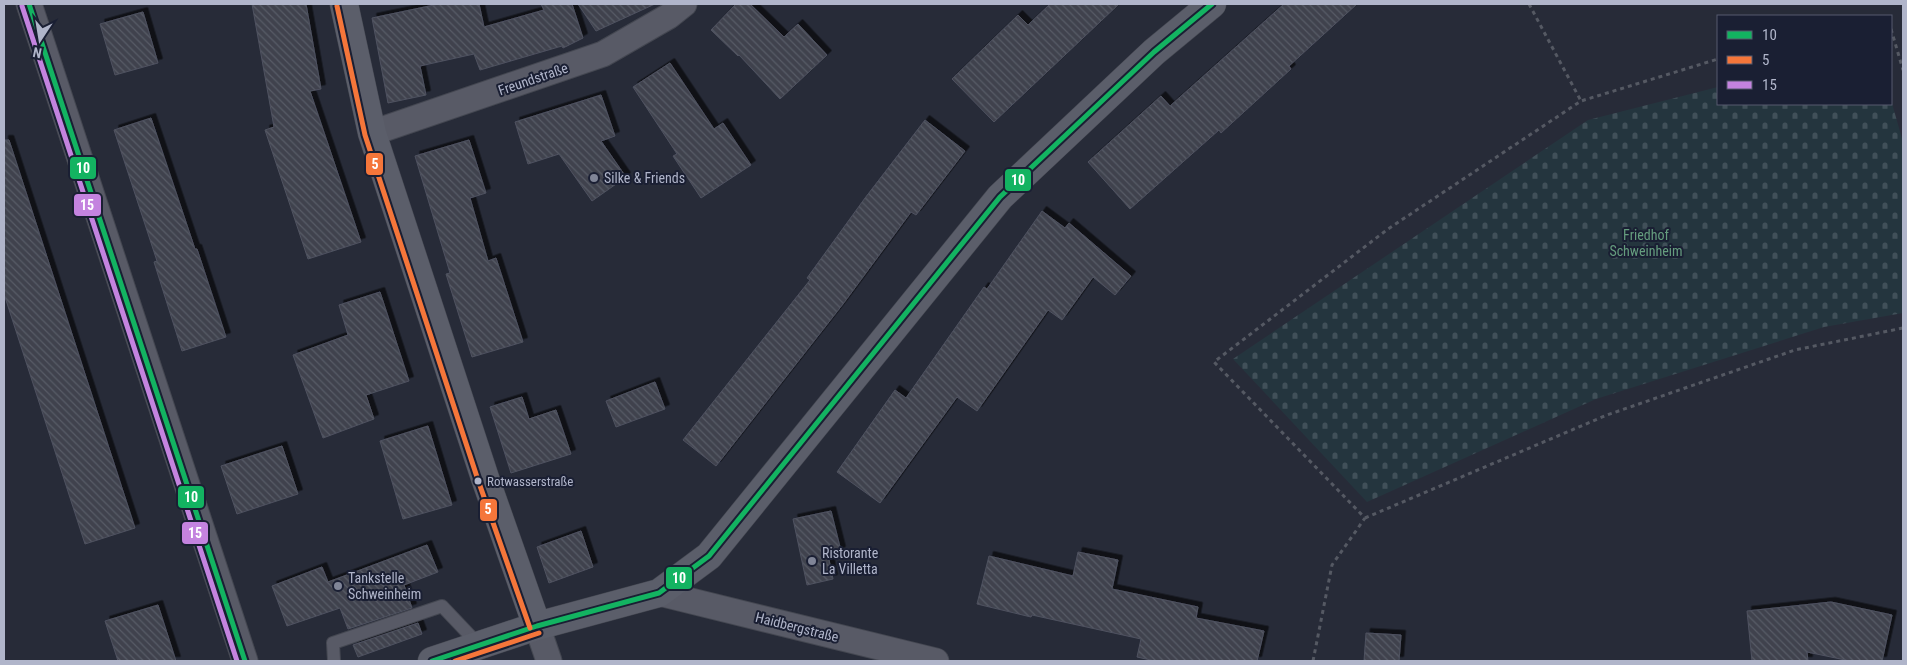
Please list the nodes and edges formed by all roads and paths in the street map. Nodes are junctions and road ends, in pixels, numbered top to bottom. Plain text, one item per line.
1 (29, 4) edge
2 (344, 4) edge
3 (684, 4) edge
4 (1212, 4) edge
5 (1529, 4) edge
6 (1892, 32) edge
7 (1717, 60) edge
8 (1903, 70) edge
9 (1581, 101) junction
10 (372, 133) junction
11 (1903, 328) edge
12 (1365, 518) junction
13 (659, 593) junction
14 (537, 626) junction
15 (479, 645) junction
16 (245, 661) edge
17 (334, 661) edge
18 (432, 661) edge
19 (549, 661) edge
20 (936, 661) edge
21 (1313, 661) edge

1 - 16 street
2 - 10 street
3 - 10 street, Freundstraße
4 - 13 street
5 - 9 path
6 - 8 path
7 - 9 path
9 - 12 path
10 - 14 street
11 - 12 path
12 - 21 path
13 - 14 street
13 - 20 street, Haidbergstraße
14 - 15 street
14 - 19 street
15 - 17 lane
15 - 18 street

